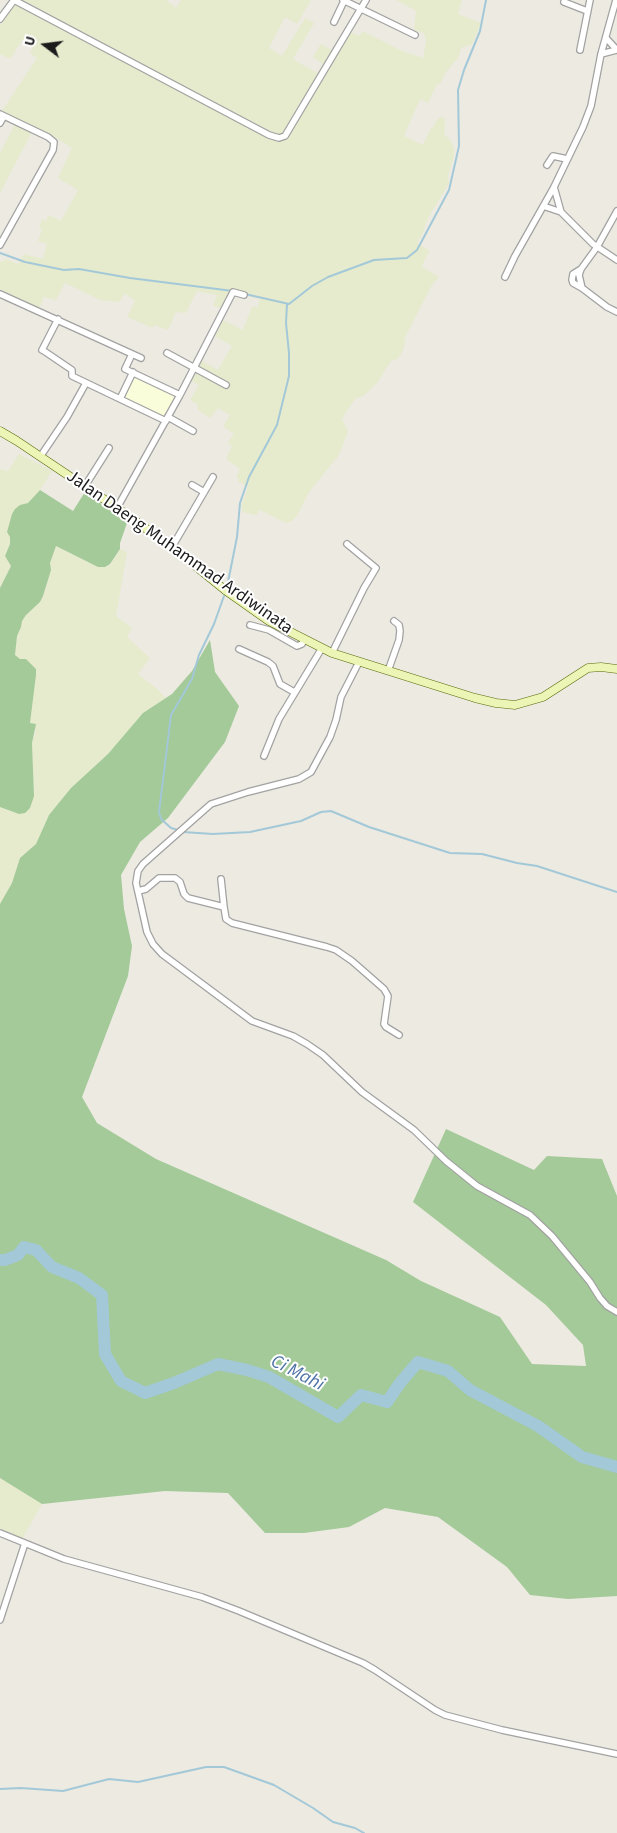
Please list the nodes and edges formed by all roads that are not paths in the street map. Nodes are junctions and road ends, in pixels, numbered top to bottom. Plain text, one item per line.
1 (14, 0) edge
2 (344, 0) edge
3 (366, 0) edge
4 (590, 0) edge
5 (564, 2) dead end
6 (616, 5) edge
7 (360, 10) junction
8 (587, 11) junction
9 (0, 20) edge
10 (334, 22) dead end
11 (416, 35) dead end
12 (606, 38) junction
13 (580, 50) dead end
14 (617, 50) edge
15 (601, 54) junction
16 (2, 115) edge
17 (0, 123) edge
18 (567, 159) junction
19 (547, 165) dead end
20 (554, 187) junction
21 (543, 206) junction
22 (617, 211) edge
23 (561, 212) junction
24 (2, 234) edge
25 (0, 245) edge
26 (597, 247) junction
27 (617, 260) edge
28 (505, 277) dead end
29 (0, 294) edge
30 (244, 295) dead end
31 (617, 312) edge
32 (58, 319) junction
33 (168, 353) dead end
34 (132, 354) junction
35 (141, 358) dead end
36 (194, 366) junction
37 (133, 372) junction
38 (86, 383) junction
39 (226, 385) dead end
40 (180, 395) junction
41 (120, 399) junction
42 (167, 419) junction
43 (0, 431) edge
44 (193, 431) dead end
45 (109, 448) dead end
46 (40, 457) junction
47 (213, 477) dead end
48 (192, 485) dead end
49 (84, 486) junction
50 (204, 492) junction
51 (117, 508) junction
52 (347, 544) dead end
53 (172, 548) junction
54 (394, 621) dead end
55 (250, 625) dead end
56 (304, 640) junction
57 (322, 648) junction
58 (239, 649) dead end
59 (332, 653) junction
60 (359, 662) junction
61 (617, 669) edge
62 (388, 671) junction
63 (294, 692) junction
64 (264, 756) dead end
65 (221, 879) dead end
66 (138, 891) junction
67 (224, 907) junction
68 (400, 1034) dead end
69 (617, 1312) edge
70 (0, 1533) edge
71 (25, 1543) junction
72 (0, 1620) edge
73 (617, 1754) edge

1 - 7 street
1 - 9 street
2 - 7 street
2 - 10 street
3 - 7 street
4 - 8 street
5 - 8 street
6 - 12 street
7 - 11 street
8 - 13 street
12 - 14 street
12 - 15 street
14 - 15 street
15 - 18 street
16 - 17 street
16 - 24 street
18 - 19 street
18 - 20 street
20 - 21 street
20 - 23 street
21 - 23 street
21 - 28 street
22 - 26 street
23 - 26 street
24 - 25 street
26 - 27 street
26 - 31 street
29 - 32 street
30 - 36 street
32 - 34 street
32 - 38 street
33 - 36 street
34 - 35 street
34 - 37 street
36 - 39 street
36 - 40 street
37 - 40 street
37 - 41 street
38 - 41 street
38 - 46 street
40 - 42 street
41 - 42 street
42 - 44 street
42 - 51 street
43 - 46 main road, Jalan Daeng Muhammad Ardiwinata
45 - 49 street
46 - 49 main road, Jalan Daeng Muhammad Ardiwinata
47 - 50 street
48 - 50 street
49 - 51 main road, Jalan Daeng Muhammad Ardiwinata
50 - 53 street
51 - 53 main road, Jalan Daeng Muhammad Ardiwinata
52 - 59 street
53 - 56 main road, Jalan Daeng Muhammad Ardiwinata
54 - 62 street
55 - 56 street
56 - 57 main road, Jalan Daeng Muhammad Ardiwinata
57 - 59 main road, Jalan Daeng Muhammad Ardiwinata
57 - 63 street
58 - 63 street
59 - 60 main road, Jalan Daeng Muhammad Ardiwinata
60 - 62 main road, Jalan Daeng Muhammad Ardiwinata
60 - 66 street
61 - 62 main road, Jalan Daeng Muhammad Ardiwinata
63 - 64 street
65 - 67 street
66 - 67 street
66 - 69 street
67 - 68 street
70 - 71 street
71 - 72 street
71 - 73 street

